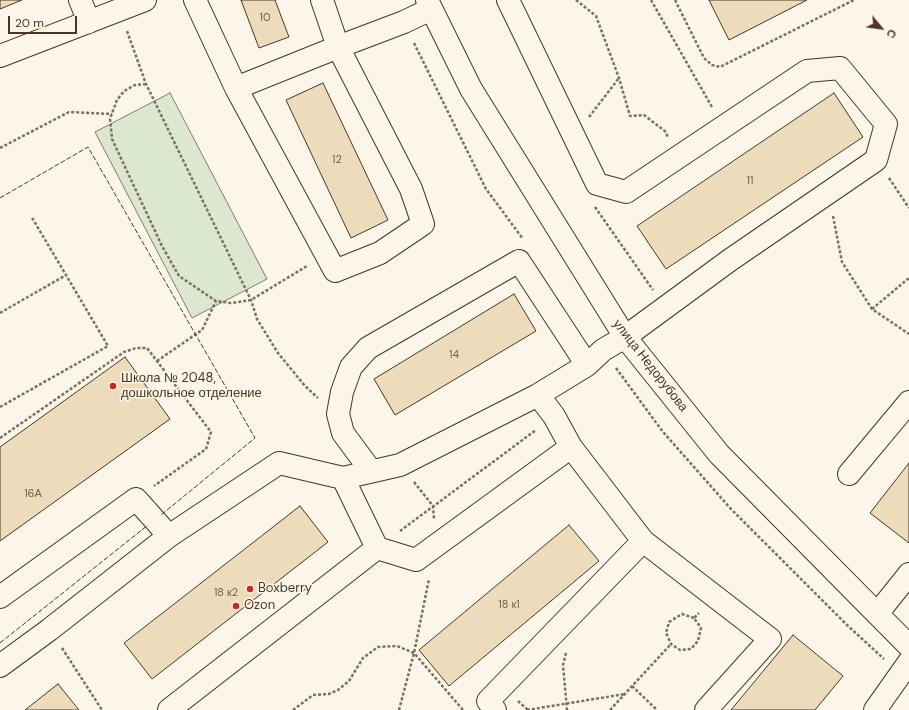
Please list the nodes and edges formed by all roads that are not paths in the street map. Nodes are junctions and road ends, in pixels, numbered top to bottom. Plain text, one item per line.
1 (80, 0) edge
2 (146, 0) edge
3 (195, 0) edge
4 (322, 0) edge
5 (508, 0) edge
6 (429, 5) edge
7 (89, 22) junction
8 (338, 47) junction
9 (0, 56) edge
10 (236, 88) junction
11 (625, 337) junction
12 (587, 365) junction
13 (538, 395) junction
14 (909, 402) edge
15 (571, 447) junction
16 (371, 471) junction
17 (849, 474) dead end
18 (343, 478) junction
19 (169, 536) junction
20 (643, 541) junction
21 (378, 548) junction
22 (909, 574) edge
23 (0, 597) edge
24 (877, 614) junction
25 (909, 646) edge
26 (909, 662) edge
27 (0, 666) edge
28 (169, 710) edge
29 (495, 710) edge
30 (706, 710) edge
31 (875, 710) edge

1 - 7 street
2 - 7 street
3 - 10 street
4 - 8 street
5 - 11 street
6 - 8 street
6 - 11 street, улица Недорубова
7 - 9 street
8 - 10 street
8 - 10 street
11 - 12 street
11 - 24 street, улица Недорубова
12 - 13 street
12 - 16 street
13 - 15 street
13 - 16 street
14 - 17 street
15 - 20 street
15 - 21 street
16 - 18 street
18 - 19 street
18 - 21 street
19 - 23 street
19 - 27 street
20 - 29 street
20 - 30 street
21 - 28 street
22 - 24 street
24 - 25 street, улица Недорубова
26 - 31 street

